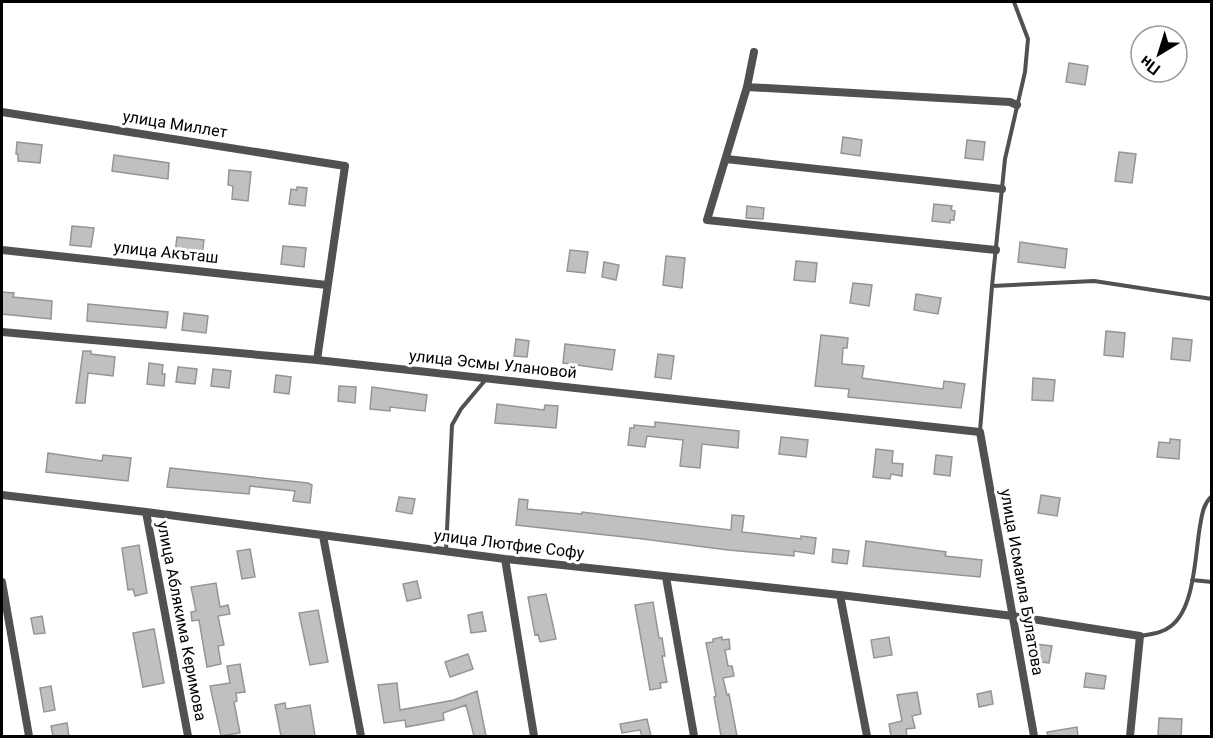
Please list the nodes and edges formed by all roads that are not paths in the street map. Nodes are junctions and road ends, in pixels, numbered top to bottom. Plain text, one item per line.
1 (1014, 2) edge
2 (754, 52) dead end
3 (747, 87) junction
4 (1017, 105) junction
5 (2, 112) edge
6 (726, 159) junction
7 (1002, 189) junction
8 (2, 250) edge
9 (996, 250) junction
10 (327, 285) junction
11 (992, 286) junction
12 (1212, 299) edge
13 (2, 332) edge
14 (317, 360) junction
15 (487, 378) junction
16 (980, 432) junction
17 (2, 495) edge
18 (1212, 496) edge
19 (146, 512) junction
20 (323, 536) junction
21 (446, 551) junction
22 (505, 559) junction
23 (666, 577) junction
24 (1191, 580) junction
25 (2, 582) edge
26 (1212, 582) edge
27 (840, 595) junction
28 (1013, 616) junction
29 (1140, 636) junction
30 (28, 736) edge
31 (188, 736) edge
32 (361, 736) edge
33 (534, 736) edge
34 (694, 736) edge
35 (867, 736) edge
36 (1034, 736) edge
37 (1130, 736) edge

1 - 4 lane
2 - 3 street
3 - 4 street
3 - 6 street
4 - 7 lane
5 - 10 street, улица Миллет
6 - 7 street
6 - 9 street
7 - 9 lane
8 - 10 street, улица Акъташ
9 - 11 lane
10 - 14 street
11 - 12 lane
11 - 16 lane
13 - 14 street, улица Эсмы Улановой
14 - 15 street, улица Эсмы Улановой
15 - 16 street, улица Эсмы Улановой
15 - 21 lane
16 - 28 street, улица Исмаила Булатова
17 - 19 street, улица Лютфие Софу
18 - 24 lane
19 - 20 street, улица Лютфие Софу
19 - 31 street, улица Аблякима Керимова
20 - 21 street, улица Лютфие Софу
20 - 32 street
21 - 22 street, улица Лютфие Софу
22 - 23 street, улица Лютфие Софу
22 - 33 street
23 - 27 street, улица Лютфие Софу
23 - 34 street
24 - 26 lane
24 - 29 lane
25 - 30 street
27 - 28 street, улица Лютфие Софу
27 - 35 street
28 - 29 street, улица Лютфие Софу
28 - 36 street, улица Исмаила Булатова
29 - 37 street

